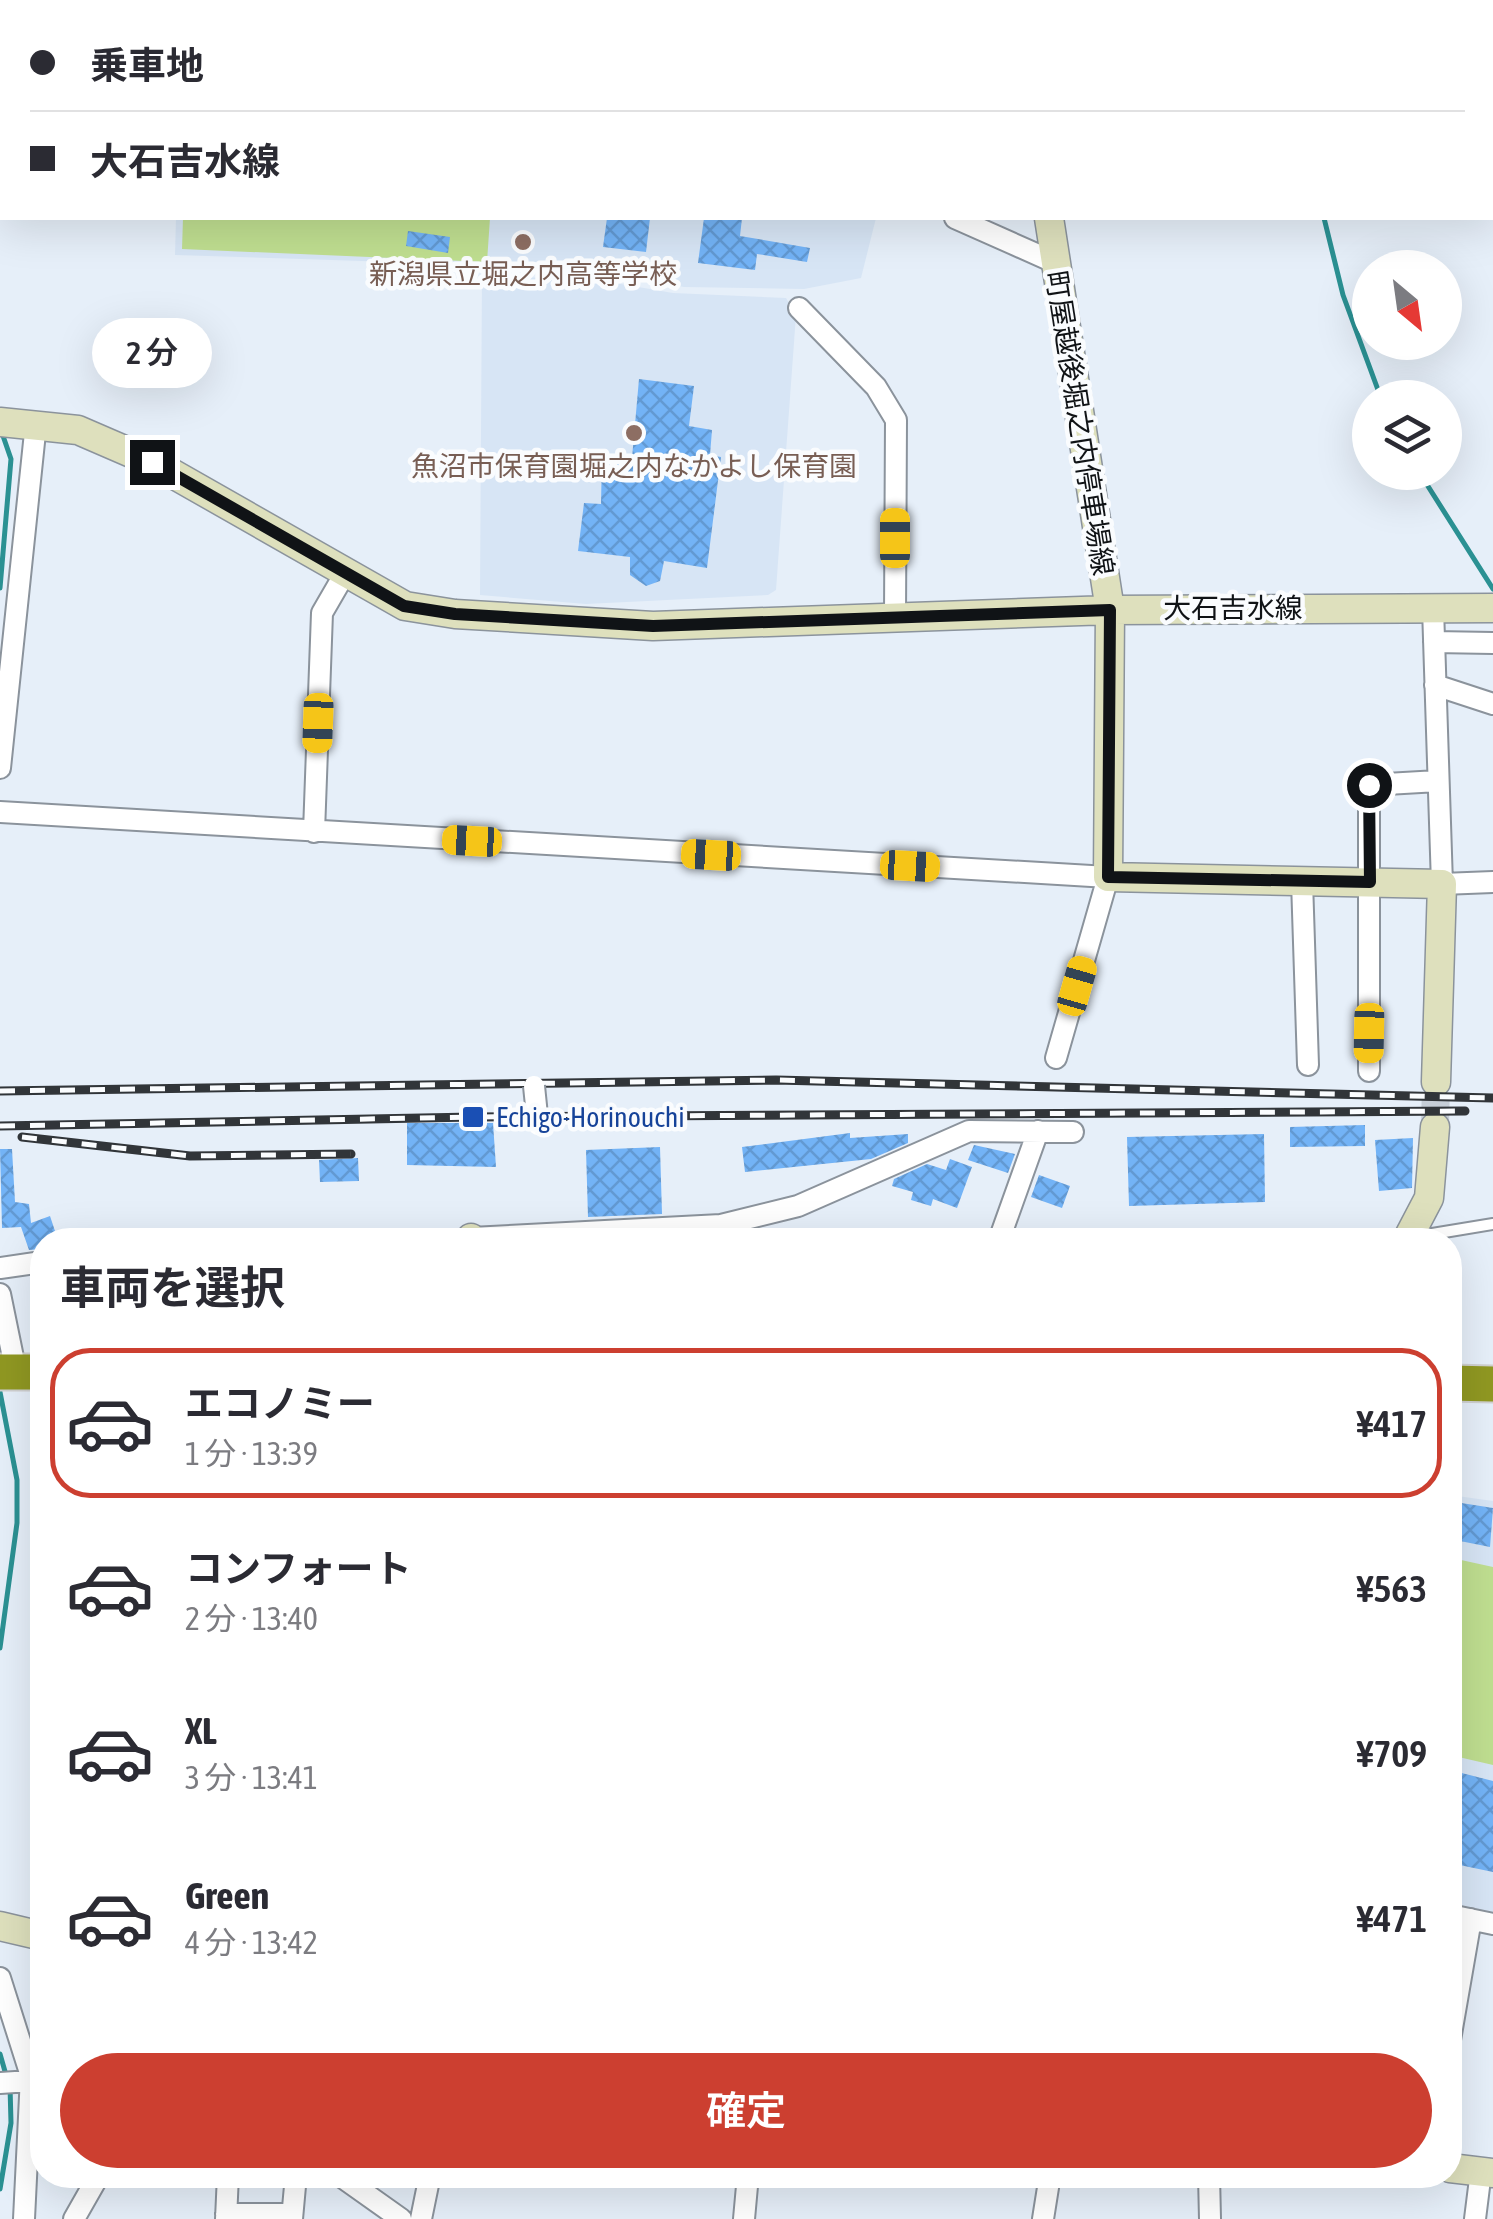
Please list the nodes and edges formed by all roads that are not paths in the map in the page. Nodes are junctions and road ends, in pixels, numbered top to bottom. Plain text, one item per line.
1 (960, 220) edge
2 (1049, 220) edge
3 (1054, 262) junction
4 (799, 308) dead end
5 (0, 422) edge
6 (36, 423) junction
7 (344, 575) junction
8 (1433, 608) junction
9 (1493, 608) edge
10 (1110, 610) junction
11 (895, 617) junction
12 (1434, 642) junction
13 (1490, 643) edge
14 (1435, 685) junction
15 (1493, 704) edge
16 (0, 768) edge
17 (1438, 782) junction
18 (0, 812) edge
19 (314, 832) junction
20 (1108, 877) junction
21 (1302, 881) junction
22 (1370, 882) junction
23 (1493, 882) edge
24 (1442, 884) junction
25 (1056, 1058) dead end
26 (1308, 1065) dead end
27 (1369, 1070) dead end
28 (1436, 1082) tunnel mouth
29 (534, 1086) dead end
30 (538, 1125) dead end
31 (1435, 1128) tunnel mouth
32 (1038, 1131) junction
33 (1073, 1132) dead end
34 (1493, 1224) edge
35 (667, 1228) edge
36 (1002, 1228) edge
37 (1414, 1228) edge
38 (1462, 1229) edge
39 (30, 1264) edge
40 (0, 1268) edge
41 (0, 1294) edge
42 (19, 1372) edge
43 (1462, 1383) edge
44 (1493, 1384) edge
45 (1462, 1917) edge
46 (1493, 1924) edge
47 (0, 1926) edge
48 (30, 1933) edge
49 (0, 1978) edge
50 (17, 2082) edge
51 (1462, 2169) edge
52 (1487, 2172) edge
53 (91, 2188) edge
54 (227, 2188) edge
55 (295, 2188) edge
56 (358, 2188) edge
57 (427, 2188) edge
58 (747, 2188) edge
59 (1048, 2188) edge
60 (1209, 2188) edge
61 (226, 2216) edge
62 (292, 2216) edge
63 (24, 2219) edge
64 (74, 2219) edge
65 (400, 2219) edge
66 (421, 2219) edge
67 (744, 2219) edge
68 (1043, 2219) edge
69 (1210, 2219) edge
70 (1474, 2219) edge

1 - 3 street
2 - 3 main road, 町屋越後堀之内停車場線
3 - 10 main road, 町屋越後堀之内停車場線
4 - 11 street
5 - 6 main road, 大石吉水線
6 - 7 main road, 大石吉水線
6 - 16 street
7 - 11 main road, 大石吉水線
7 - 19 street
8 - 9 main road, 大石吉水線
8 - 10 main road, 大石吉水線
8 - 12 street
10 - 11 main road, 大石吉水線
10 - 20 main road, 町屋越後堀之内停車場線
12 - 13 street
12 - 14 street
14 - 15 street
14 - 17 street
17 - 22 street
17 - 24 street
18 - 19 street
19 - 20 street
20 - 21 main road
20 - 25 street
21 - 22 main road
21 - 26 street
22 - 24 main road
22 - 27 street
23 - 24 street
24 - 28 main road
29 - 30 street, bridge
31 - 37 main road
32 - 33 street
32 - 35 street
32 - 36 street
34 - 38 lane
39 - 40 street
41 - 42 street
43 - 44 highway
45 - 46 street
47 - 48 main road
49 - 50 street
50 - 63 street
51 - 52 main road
52 - 70 street
53 - 64 street
54 - 61 street
55 - 62 street
56 - 65 street
57 - 66 street
58 - 67 street
59 - 68 street
60 - 69 street
61 - 62 street

